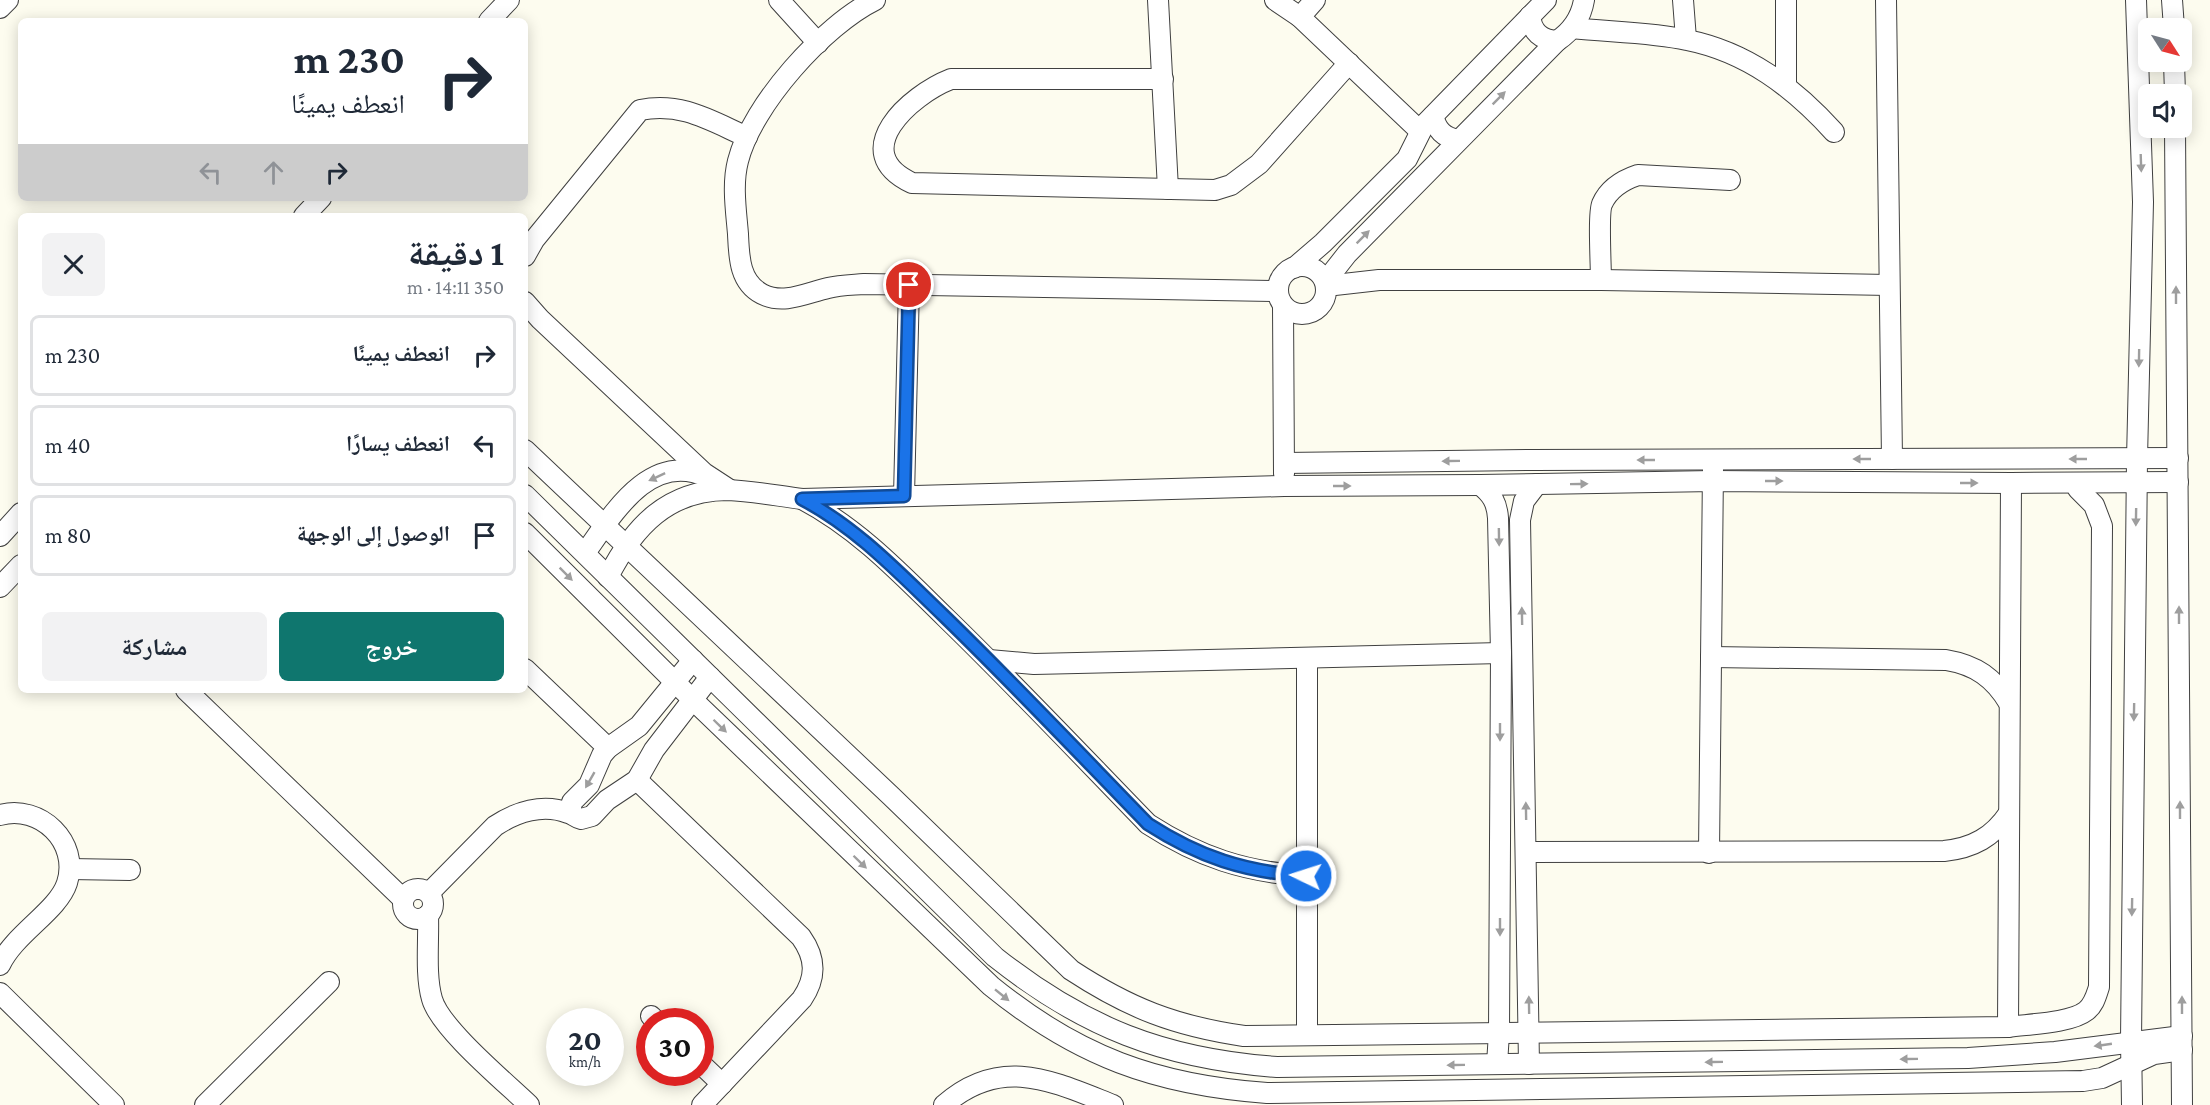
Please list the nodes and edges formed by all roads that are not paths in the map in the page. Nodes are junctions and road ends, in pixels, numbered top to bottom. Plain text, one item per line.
1 (8, 0) edge
2 (509, 0) edge
3 (779, 0) edge
4 (874, 0) edge
5 (1158, 0) edge
6 (1275, 0) edge
7 (1315, 0) edge
8 (1546, 0) edge
9 (1683, 0) edge
10 (1786, 0) edge
11 (1886, 0) edge
12 (2136, 0) edge
13 (2172, 0) edge
14 (1582, 2) edge
15 (0, 8) edge
16 (1530, 16) junction
17 (1300, 17) junction
18 (492, 18) edge
19 (2173, 18) edge
20 (1564, 35) junction
21 (1686, 39) junction
22 (818, 43) junction
23 (1348, 63) junction
24 (1163, 80) junction
25 (1786, 85) junction
26 (1427, 123) junction
27 (1834, 132) dead end
28 (747, 137) junction
29 (2175, 138) edge
30 (1458, 140) junction
31 (1407, 159) junction
32 (1427, 172) junction
33 (1730, 180) dead end
34 (1168, 189) junction
35 (318, 201) edge
36 (307, 213) edge
37 (528, 251) edge
38 (1294, 268) junction
39 (1601, 280) junction
40 (1325, 284) junction
41 (909, 285) junction
42 (1889, 285) junction
43 (1280, 298) junction
44 (528, 306) edge
45 (528, 453) edge
46 (2178, 458) junction
47 (1713, 459) junction
48 (1892, 459) junction
49 (2137, 459) junction
50 (1532, 460) junction
51 (1690, 460) junction
52 (1284, 463) junction
53 (712, 479) junction
54 (1713, 481) junction
55 (1691, 482) junction
56 (2178, 482) junction
57 (2011, 483) junction
58 (2137, 483) junction
59 (1534, 484) junction
60 (2078, 484) junction
61 (1480, 485) junction
62 (1284, 486) junction
63 (730, 490) junction
64 (904, 496) junction
65 (528, 498) edge
66 (802, 499) junction
67 (18, 516) edge
68 (604, 526) junction
69 (0, 536) edge
70 (528, 536) edge
71 (626, 545) junction
72 (585, 553) junction
73 (18, 568) edge
74 (608, 577) junction
75 (0, 587) edge
76 (1500, 654) junction
77 (1711, 657) junction
78 (1307, 658) junction
79 (693, 660) junction
80 (989, 660) junction
81 (528, 672) edge
82 (710, 677) junction
83 (676, 682) junction
84 (189, 693) edge
85 (692, 699) junction
86 (2009, 703) junction
87 (608, 748) junction
88 (637, 780) junction
89 (570, 813) junction
90 (2009, 813) junction
91 (0, 815) edge
92 (1527, 852) junction
93 (1709, 853) junction
94 (70, 868) junction
95 (130, 870) dead end
96 (1306, 876) junction
97 (429, 893) junction
98 (404, 899) junction
99 (428, 915) junction
100 (0, 965) edge
101 (329, 982) dead end
102 (0, 993) edge
103 (2008, 1027) junction
104 (1499, 1033) junction
105 (1530, 1033) junction
106 (1307, 1034) junction
107 (2131, 1041) junction
108 (2182, 1043) junction
109 (1497, 1064) junction
110 (1529, 1064) junction
111 (2131, 1064) junction
112 (714, 1076) edge
113 (722, 1084) junction
114 (114, 1105) edge
115 (205, 1105) edge
116 (529, 1105) edge
117 (702, 1105) edge
118 (944, 1105) edge
119 (1113, 1105) edge
120 (2132, 1105) edge
121 (2182, 1105) edge

1 - 15 street
2 - 18 street
3 - 22 street
4 - 22 street
5 - 24 street
6 - 17 street
7 - 17 street
8 - 16 street
9 - 21 street
10 - 25 street
11 - 42 street
12 -> 49 street
13 - 19 street
14 - 20 street
16 - 20 street
16 - 26 street
17 - 23 street
20 - 21 street
30 -> 20 street
21 - 25 street
22 - 28 street
23 - 26 street
23 - 34 street
24 - 34 street
24 - 34 street
25 - 27 street
26 - 30 street
26 - 31 street
28 - 37 street
28 - 41 street
46 -> 29 street
30 - 32 street
31 - 32 street
31 - 38 street
40 -> 32 street
33 - 39 street
35 - 36 street
38 - 40 street
38 - 43 street
39 - 40 street
39 - 42 street
40 - 43 street
41 - 43 street
41 - 64 street
42 - 48 street
43 - 52 street
44 - 53 street
45 - 68 street
46 - 49 street
46 - 56 street
48 -> 47 street
47 - 51 street
47 - 54 street
49 -> 48 street
49 - 58 street
51 -> 50 street
50 -> 52 street
50 - 59 street
51 - 55 street
52 - 62 street
53 - 63 street
53 -> 68 street
54 - 55 street
54 -> 57 street
54 - 77 street
59 -> 55 street
56 - 58 street
108 -> 56 street
57 - 60 street
57 - 86 street
58 - 60 street
58 -> 107 street
59 - 61 street
92 -> 59 street
60 - 103 street
62 -> 61 street
61 -> 76 street
62 - 64 street
63 - 66 street
63 - 71 street
64 - 66 street
65 - 72 street
66 - 80 street
67 - 69 street
68 - 71 street
68 - 72 street
70 -> 83 street
71 - 74 street
71 - 106 street
72 - 74 street
73 - 75 street
74 - 79 street
76 - 78 street
76 -> 104 street
77 - 86 street
77 - 93 street
78 - 80 street
78 - 96 street
79 - 82 street
79 - 83 street
80 - 96 street
81 - 87 street
82 - 85 street
109 -> 82 street
83 - 85 street
83 - 87 street
84 - 98 street
85 - 88 street
85 -> 111 street
86 - 90 street
87 -> 89 street
88 - 89 street
88 - 113 street
89 - 97 street
90 - 93 street
90 - 103 street
91 - 94 street
92 - 93 street
105 -> 92 street
94 - 95 street
94 - 100 street
96 - 106 street
97 - 98 street
97 - 99 street
98 - 99 street
99 - 116 street
101 - 115 street
102 - 114 street
103 - 105 street
104 - 105 street
104 - 106 street
104 - 109 street
105 - 110 street
107 - 108 street
107 -> 110 street
107 - 111 street
108 - 111 street
108 - 121 street
109 - 110 street
111 - 120 street
112 - 113 street
113 - 117 street
118 - 119 street

